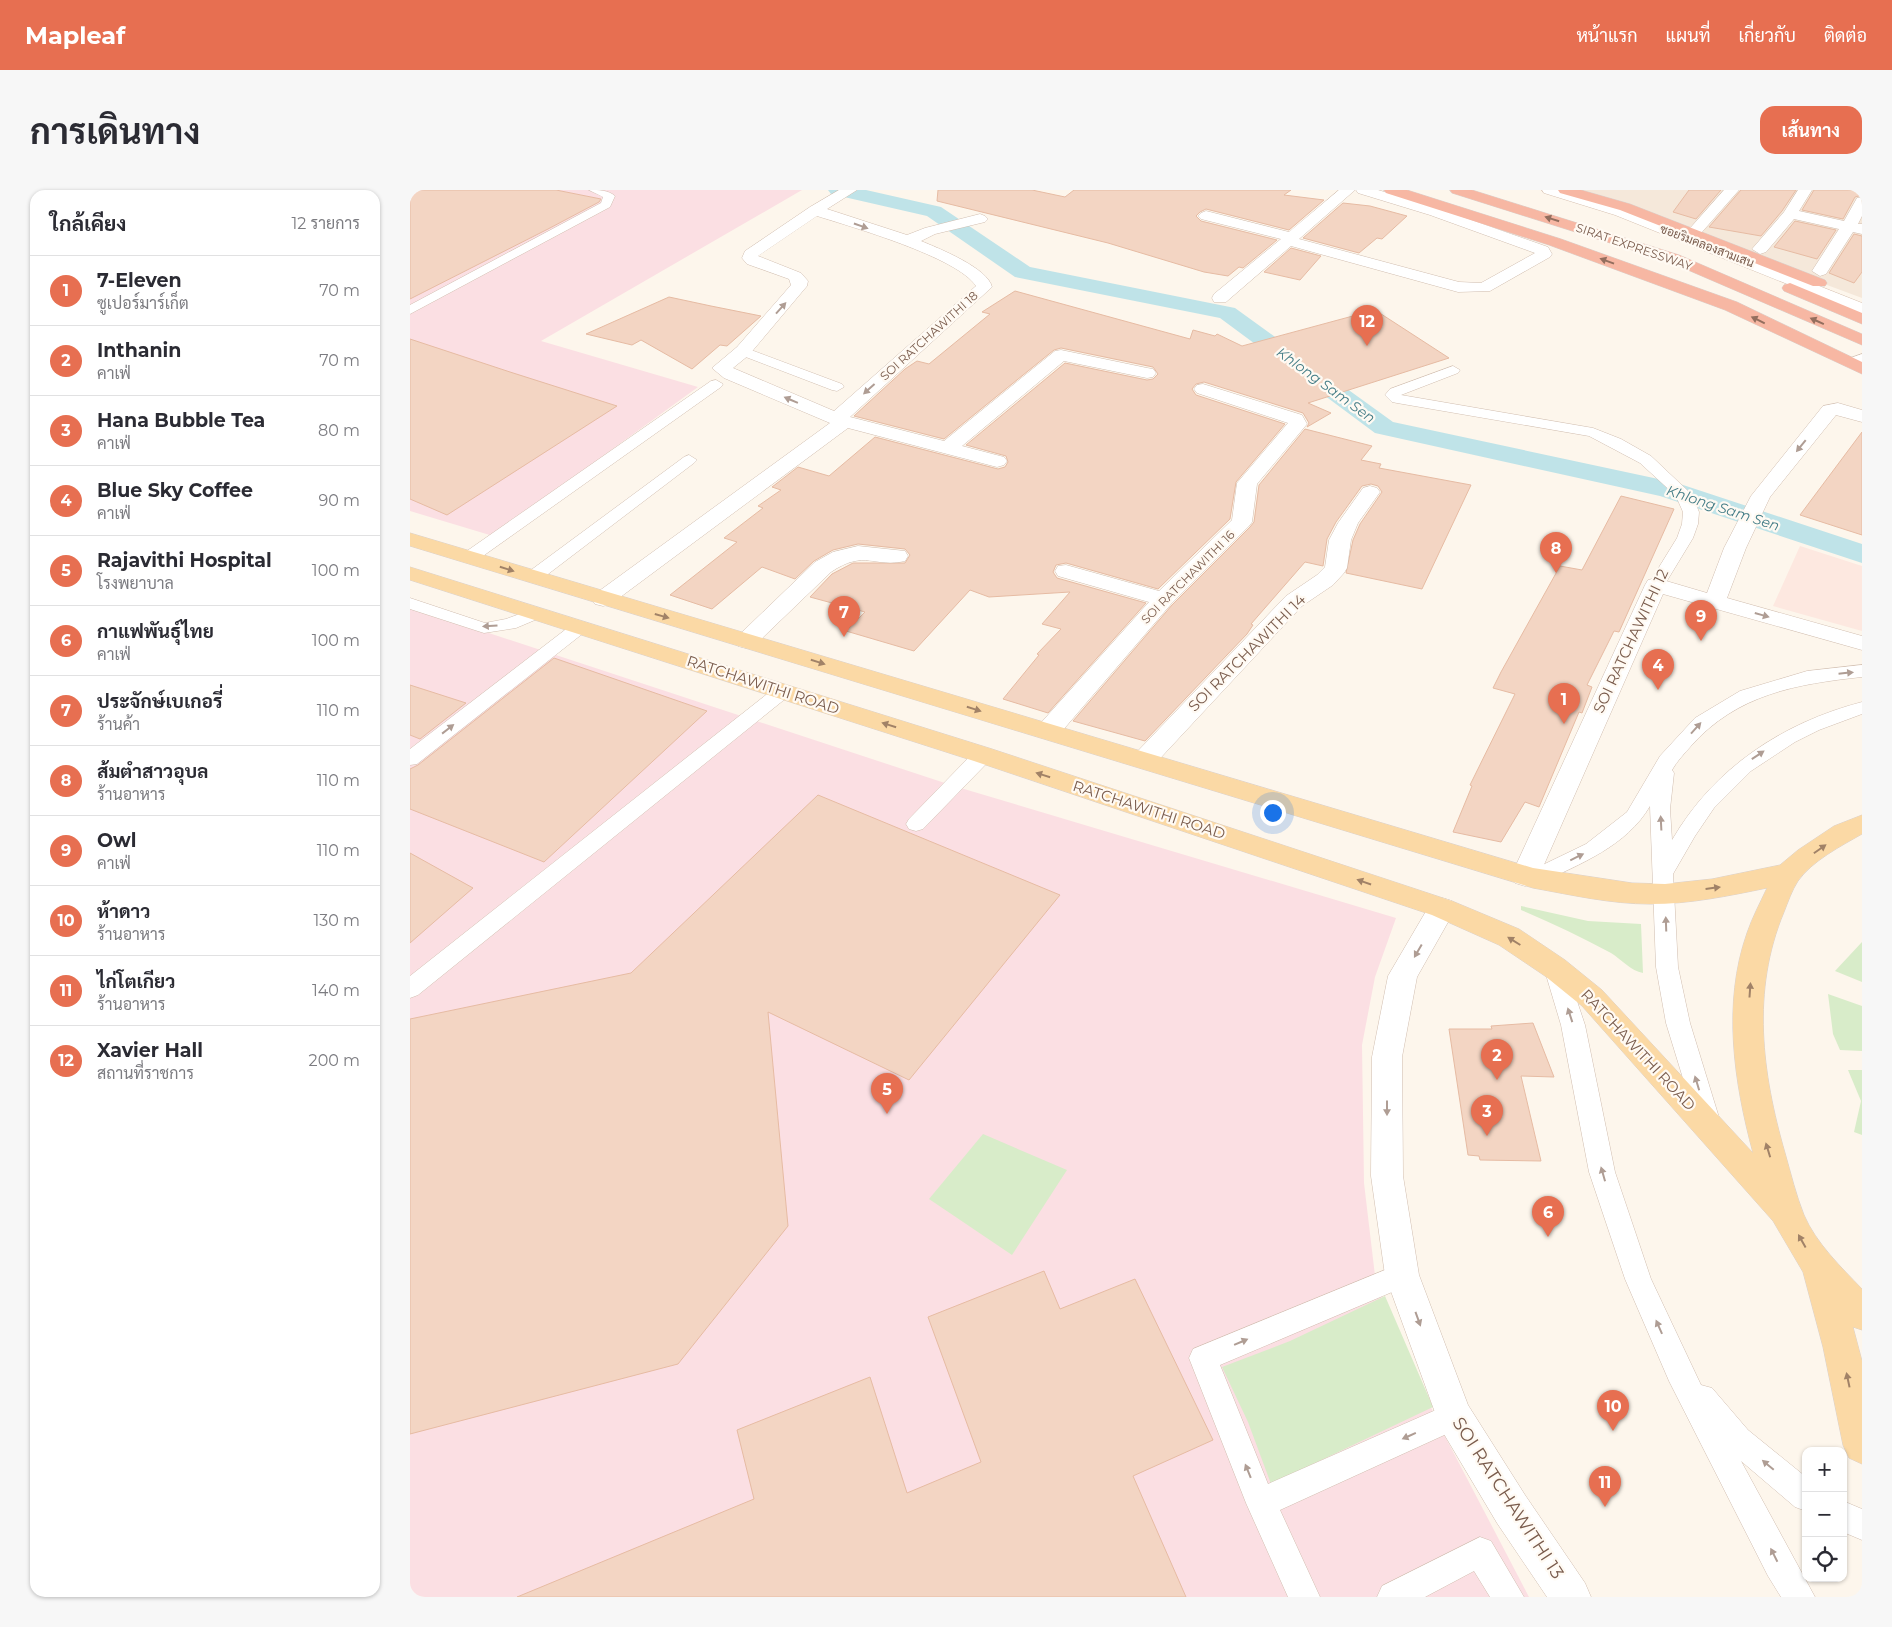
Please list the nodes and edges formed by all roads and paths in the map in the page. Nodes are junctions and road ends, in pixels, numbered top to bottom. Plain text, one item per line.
1 (594, 190) edge
2 (1348, 190) edge
3 (1363, 190) edge
4 (1391, 190) edge
5 (1457, 190) edge
6 (1565, 190) edge
7 (1732, 190) edge
8 (1806, 190) edge
9 (1543, 193) edge
10 (843, 194) edge
11 (1862, 201) edge
12 (815, 210) junction
13 (1790, 214) junction
14 (1206, 216) dead end
15 (980, 219) dead end
16 (1856, 228) edge
17 (1697, 229) dead end
18 (1292, 237) junction
19 (907, 241) junction
20 (1338, 243) dead end
21 (1760, 250) dead end
22 (1820, 271) dead end
23 (1790, 276) junction
24 (1220, 298) dead end
25 (1862, 301) edge
26 (1862, 309) edge
27 (410, 310) edge
28 (1862, 319) edge
29 (1862, 340) edge
30 (743, 351) junction
31 (1858, 363) edge
32 (1428, 364) dead end
33 (1147, 374) dead end
34 (716, 384) dead end
35 (837, 387) dead end
36 (1203, 390) dead end
37 (1862, 416) edge
38 (840, 420) junction
39 (946, 449) junction
40 (689, 460) dead end
41 (997, 461) dead end
42 (1370, 492) dead end
43 (410, 539) edge
44 (897, 556) dead end
45 (470, 558) junction
46 (1066, 571) dead end
47 (410, 573) edge
48 (533, 577) junction
49 (1656, 585) junction
50 (603, 598) junction
51 (1163, 598) junction
52 (1715, 602) junction
53 (410, 603) edge
54 (536, 613) junction
55 (580, 627) junction
56 (746, 641) junction
57 (1862, 643) edge
58 (1862, 671) edge
59 (782, 691) junction
60 (1862, 708) edge
61 (1048, 731) junction
62 (983, 755) junction
63 (410, 759) edge
64 (1144, 760) junction
65 (1665, 765) junction
66 (1859, 823) edge
67 (916, 824) dead end
68 (1789, 873) junction
69 (1529, 877) junction
70 (1664, 883) junction
71 (1442, 908) junction
72 (1555, 968) junction
73 (410, 989) edge
74 (1711, 1130) junction
75 (1787, 1213) junction
76 (1819, 1268) junction
77 (1402, 1275) junction
78 (1862, 1314) edge
79 (1679, 1371) junction
80 (1454, 1416) junction
81 (1862, 1445) edge
82 (1802, 1493) edge
83 (1261, 1503) junction
84 (1847, 1518) edge
85 (1862, 1525) edge
86 (1304, 1597) edge
87 (1393, 1597) edge
88 (1508, 1597) edge
89 (1571, 1597) edge
90 (1799, 1597) edge

1 - 27 lane
2 - 18 street
3 - 18 street
31 -> 4 highway
29 -> 5 highway, SIRAT EXPRESSWAY
6 - 23 highway
7 - 17 street
8 - 13 street
9 - 23 street, ซอยริมคลองสามเสน
9 - 28 highway, SIRAT EXPRESSWAY
10 - 12 street
11 - 16 street
12 -> 19 street, SOI RATCHAWITHI 18
30 -> 12 street
13 - 16 street
13 - 21 street
14 - 18 street
15 - 19 street
16 - 22 street
18 - 20 street
18 - 24 street
19 -> 38 street, SOI RATCHAWITHI 18
23 - 25 highway
23 - 26 street, ซอยริมคลองสามเสน
30 - 35 lane
38 -> 30 street
32 - 49 lane, SOI RATCHAWITHI 12
33 - 39 street
34 - 45 lane
36 - 51 street, SOI RATCHAWITHI 16
37 -> 52 street
38 - 39 street
38 - 50 street, SOI RATCHAWITHI 18
39 - 41 street
40 - 48 lane
42 - 64 street, SOI RATCHAWITHI 14
43 - 45 main road
44 - 56 street
45 -> 48 main road
46 - 51 street
47 - 54 main road, RATCHAWITHI ROAD
48 - 50 main road
49 - 52 street
49 - 69 street, SOI RATCHAWITHI 12
50 -> 56 main road
51 - 61 street, SOI RATCHAWITHI 16
52 -> 57 street
54 -> 53 lane
54 - 55 main road, RATCHAWITHI ROAD
55 - 59 main road, RATCHAWITHI ROAD
63 -> 55 lane
56 -> 61 main road
65 -> 58 lane
62 -> 59 main road, RATCHAWITHI ROAD
59 - 73 lane
70 -> 60 lane
61 - 64 main road
62 - 67 lane
71 -> 62 main road, RATCHAWITHI ROAD
64 - 69 main road
69 -> 65 lane
70 -> 65 lane
68 -> 66 main road
70 -> 68 main road
75 -> 68 main road
69 - 70 main road
74 -> 70 lane
72 -> 71 main road, RATCHAWITHI ROAD
71 -> 77 street, SOI RATCHAWITHI 13
72 - 74 main road, RATCHAWITHI ROAD
79 -> 72 lane
74 - 75 main road, RATCHAWITHI ROAD
76 -> 75 main road
76 - 78 main road
81 -> 76 main road
77 -> 80 street, SOI RATCHAWITHI 13
83 -> 77 lane
82 -> 79 lane
90 -> 79 lane
80 -> 83 lane
80 - 89 street, SOI RATCHAWITHI 13
83 - 86 lane
84 - 85 lane
87 - 88 lane

